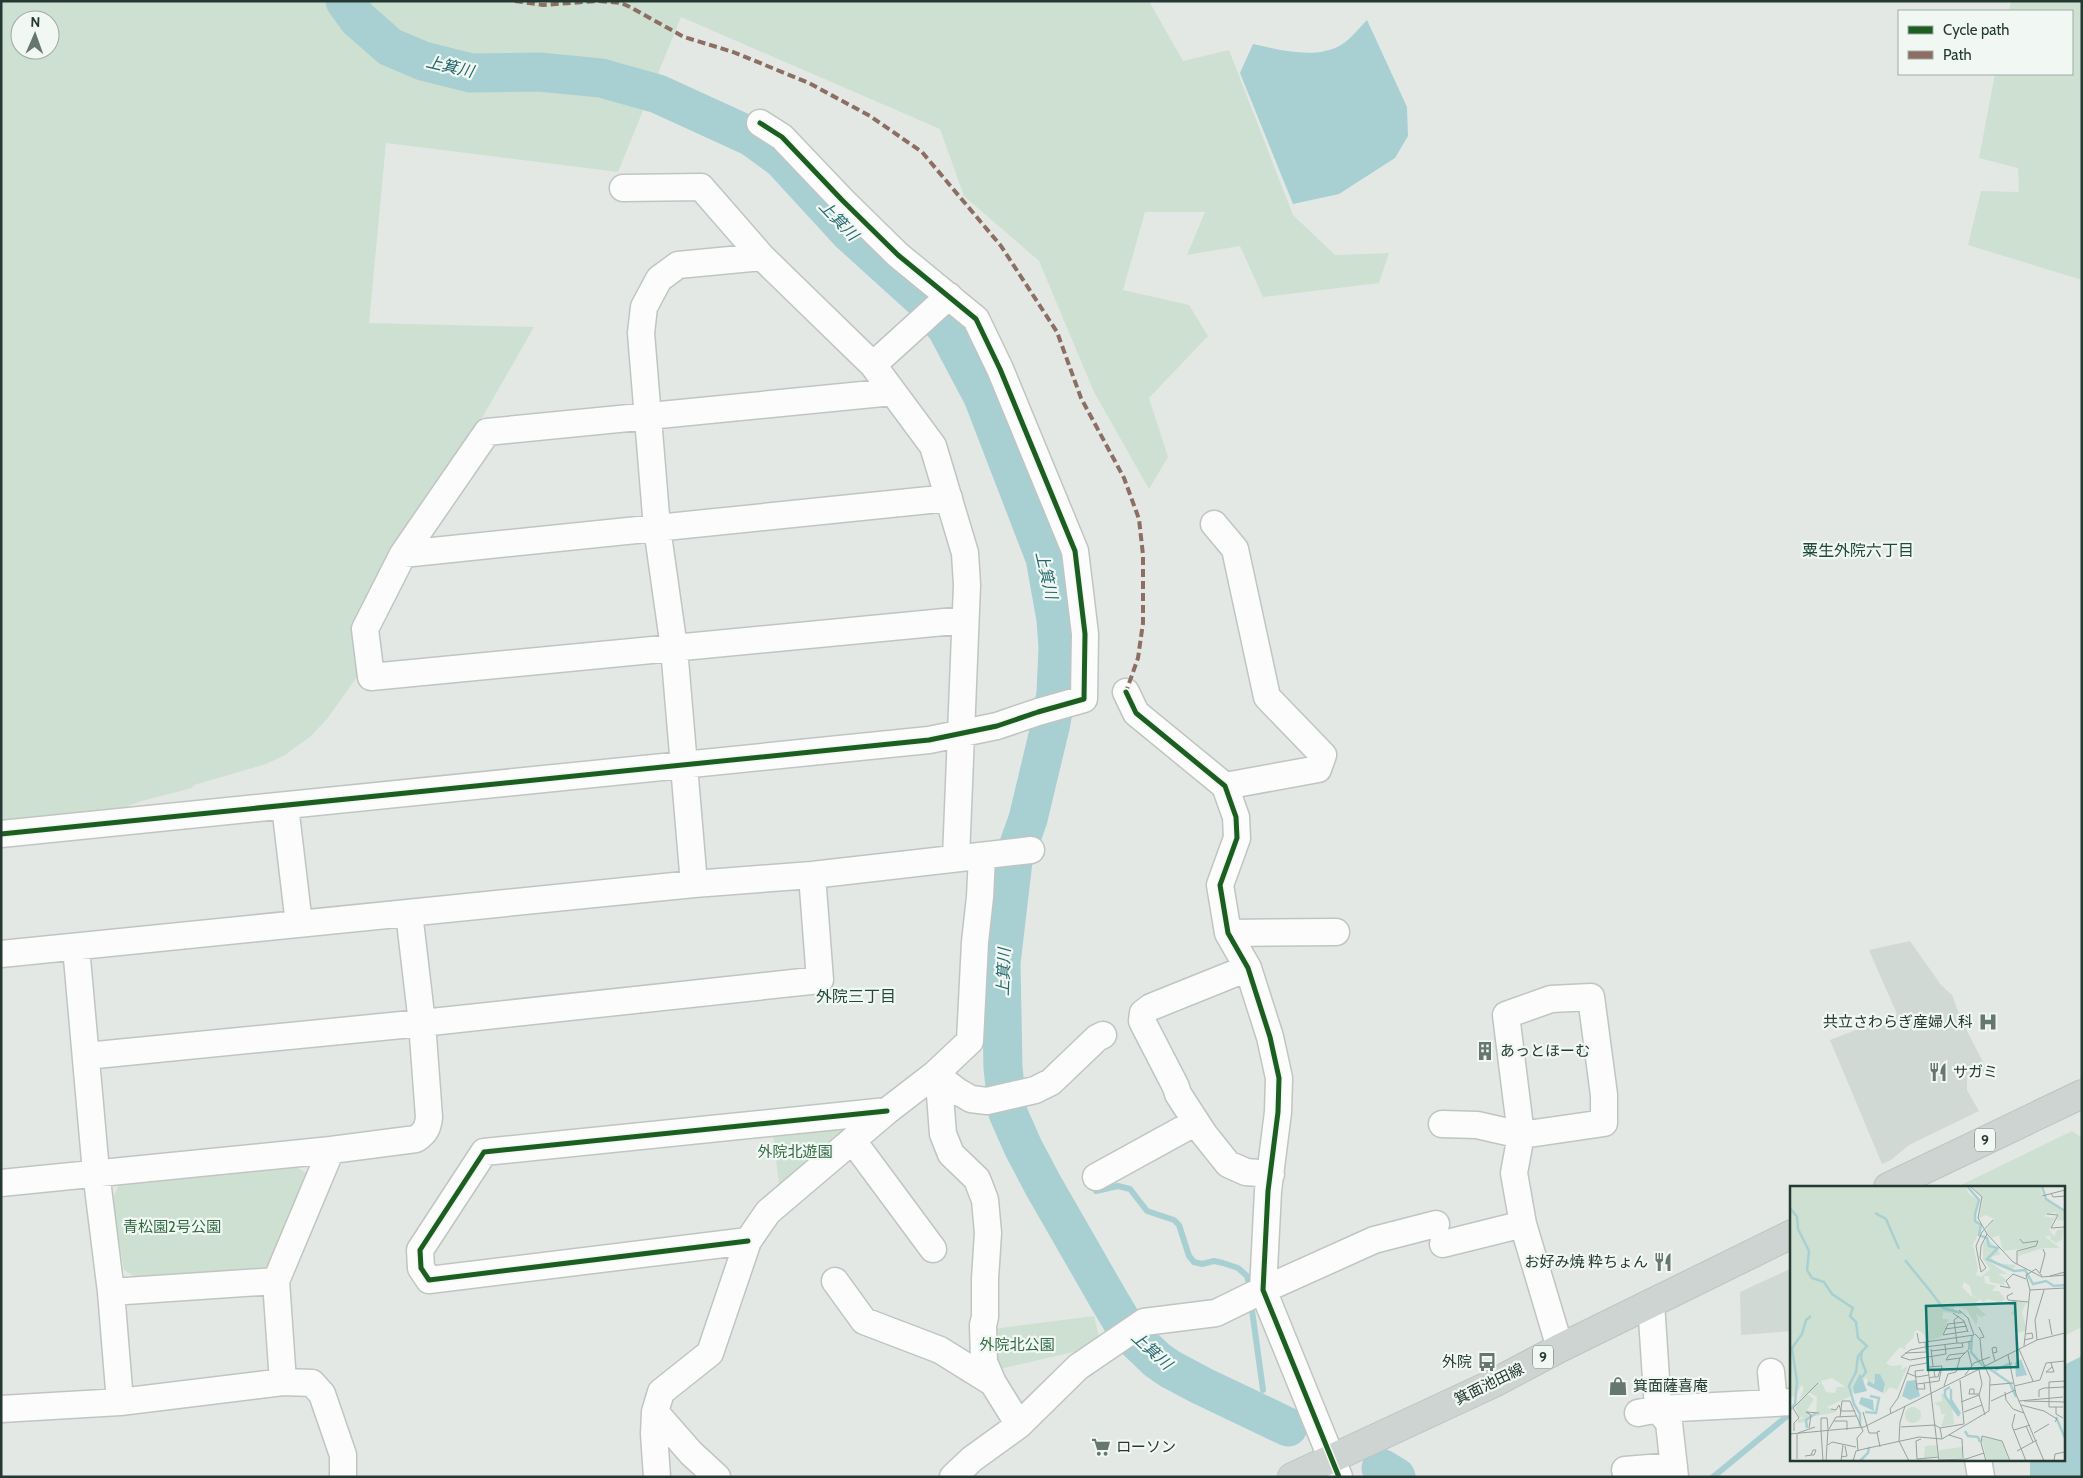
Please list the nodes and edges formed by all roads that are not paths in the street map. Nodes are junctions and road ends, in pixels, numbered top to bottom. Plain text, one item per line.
1 (760, 123) dead end
2 (623, 188) dead end
3 (762, 257) junction
4 (937, 307) junction
5 (873, 365) junction
6 (893, 392) junction
7 (648, 415) junction
8 (949, 498) junction
9 (1214, 524) dead end
10 (657, 528) junction
11 (403, 554) junction
12 (965, 620) junction
13 (674, 648) junction
14 (1126, 692) dead end
15 (961, 733) junction
16 (684, 765) junction
17 (1225, 786) junction
18 (284, 806) junction
19 (1, 834) edge
20 (1022, 851) dead end
21 (982, 856) junction
22 (956, 858) junction
23 (812, 875) junction
24 (694, 884) junction
25 (409, 913) junction
26 (299, 924) junction
27 (1336, 932) dead end
28 (1228, 933) junction
29 (76, 947) junction
30 (1, 954) edge
31 (1248, 968) junction
32 (422, 1023) junction
33 (1103, 1035) dead end
34 (86, 1056) junction
35 (935, 1074) junction
36 (2082, 1094) edge
37 (887, 1111) junction
38 (1196, 1122) junction
39 (1442, 1124) dead end
40 (1521, 1135) junction
41 (853, 1141) junction
42 (331, 1150) junction
43 (96, 1172) junction
44 (1271, 1174) junction
45 (1096, 1177) dead end
46 (1, 1183) edge
47 (1890, 1186) edge
48 (1522, 1224) junction
49 (1790, 1235) edge
50 (748, 1241) junction
51 (933, 1249) dead end
52 (276, 1281) junction
53 (835, 1281) dead end
54 (1263, 1290) junction
55 (111, 1292) junction
56 (1651, 1303) junction
57 (1560, 1348) junction
58 (1771, 1372) dead end
59 (283, 1382) junction
60 (993, 1383) junction
61 (120, 1402) junction
62 (1783, 1402) edge
63 (1, 1409) edge
64 (1648, 1411) junction
65 (655, 1412) junction
66 (1019, 1425) junction
67 (1978, 1460) edge
68 (1335, 1467) edge
69 (1625, 1470) dead end
70 (1674, 1471) edge
71 (342, 1477) edge
72 (657, 1477) edge
73 (717, 1477) edge
74 (953, 1477) edge
75 (1292, 1477) edge
76 (1981, 1477) edge

1 - 4 street
2 - 3 street
3 - 5 street
3 - 7 street
4 - 5 street
4 - 15 street
5 - 6 street
6 - 7 street
6 - 8 street
7 - 10 street
7 - 11 street
8 - 10 street
8 - 12 street
9 - 17 street
10 - 11 street
10 - 13 street
11 - 13 street
12 - 13 street
12 - 15 street
13 - 16 street
14 - 17 street
15 - 16 street
15 - 22 street
16 - 18 street
16 - 24 street
17 - 28 street
18 - 19 street
18 - 26 street
20 - 21 street
21 - 22 street
21 - 35 street
22 - 23 street
23 - 24 street
23 - 32 street
24 - 25 street
25 - 26 street
25 - 32 street
26 - 29 street
27 - 28 street
28 - 31 street
29 - 30 street
29 - 34 street
31 - 38 street
31 - 44 street
32 - 34 street
32 - 42 street
33 - 35 street
34 - 43 street
35 - 37 street
35 - 60 street
36 - 47 main road, 9
37 - 41 street
37 - 50 street
38 - 44 street
38 - 45 street
39 - 40 street
40 - 40 street
40 - 48 street
41 - 50 street
41 - 51 street
42 - 43 street
42 - 52 street
43 - 46 street
43 - 55 street
44 - 54 street
48 - 54 street
48 - 57 street
49 - 56 main road, 箕面池田線 / 9
50 - 65 street
52 - 55 street
52 - 59 street
53 - 60 street
54 - 66 street
54 - 68 street
55 - 61 street
56 - 57 main road, 箕面池田線 / 9
56 - 64 street
57 - 68 main road, 箕面池田線 / 9
58 - 62 street
59 - 61 street
59 - 71 street
60 - 66 street
61 - 63 street
62 - 64 street
64 - 70 street
65 - 72 street
65 - 73 street
66 - 74 street
67 - 76 street
68 - 75 main road, 箕面池田線 / 9
69 - 70 street

